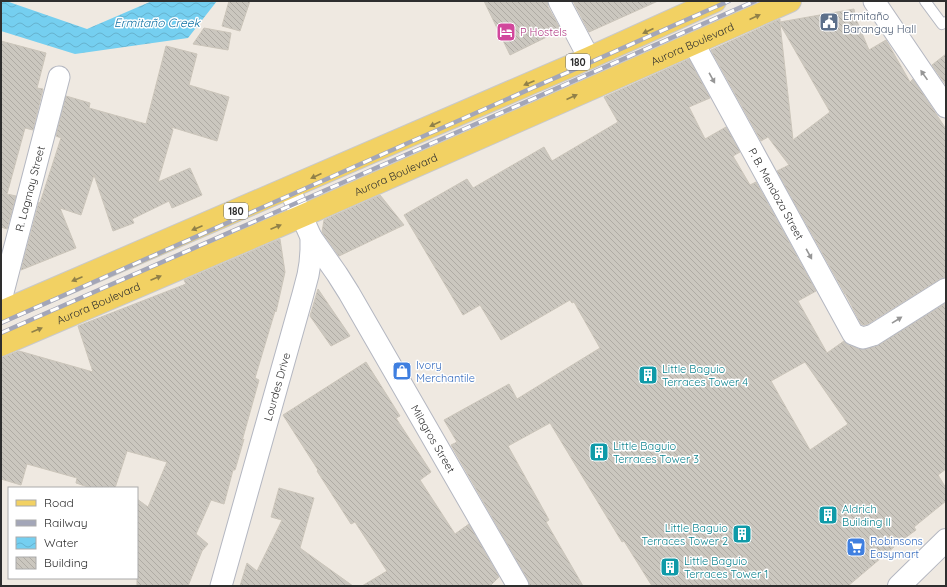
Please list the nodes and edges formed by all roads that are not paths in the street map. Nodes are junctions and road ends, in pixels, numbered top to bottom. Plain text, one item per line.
1 (559, 1) edge
2 (715, 1) edge
3 (790, 1) edge
4 (926, 1) edge
5 (881, 4) edge
6 (946, 22) edge
7 (694, 44) junction
8 (589, 58) junction
9 (59, 77) dead end
10 (946, 107) edge
11 (471, 108) junction
12 (485, 136) junction
13 (289, 188) junction
14 (302, 216) junction
15 (311, 237) junction
16 (308, 275) junction
17 (946, 289) edge
18 (349, 292) junction
19 (1, 300) edge
20 (1, 312) edge
21 (1, 345) edge
22 (944, 547) edge
23 (222, 586) edge
24 (518, 586) edge
25 (899, 586) edge

1 - 8 street
2 -> 8 main road, 180
7 -> 3 main road, Aurora Boulevard
4 - 6 lane
10 -> 5 street
12 -> 7 main road, Aurora Boulevard
7 -> 17 street, P. B. Mendoza Street
8 -> 11 main road, 180
9 - 19 street, R. Lagmay Street
11 - 12 main road
11 -> 13 main road, 180
12 - 14 main road, Aurora Boulevard
13 - 14 street, Lourdes Drive
13 -> 20 main road, 180
14 - 15 street, Lourdes Drive
21 -> 14 main road, Aurora Boulevard
15 - 16 street, Lourdes Drive
15 - 18 street, Milagros Street
16 - 18 street
16 - 23 street, Lourdes Drive
18 - 24 street, Milagros Street
22 - 25 main road

